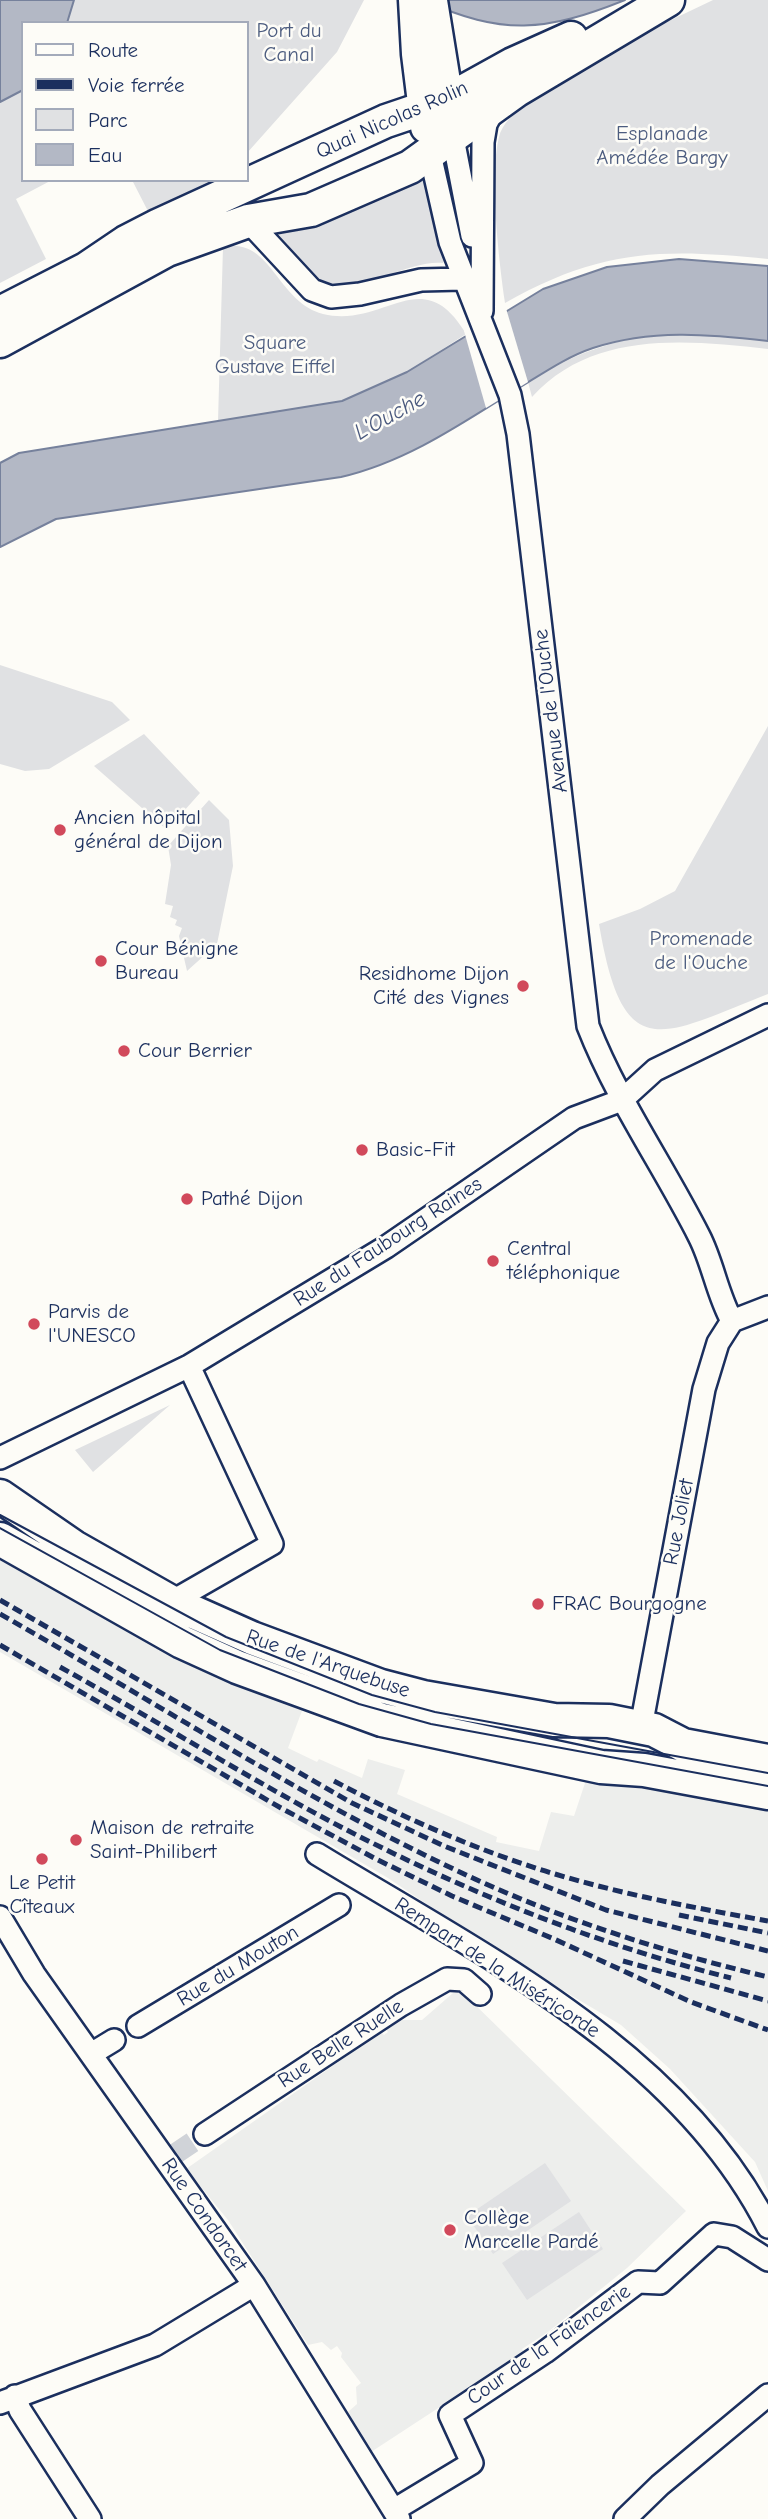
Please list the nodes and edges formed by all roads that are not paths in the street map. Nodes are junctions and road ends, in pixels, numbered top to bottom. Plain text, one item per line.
1 (668, 0) edge
2 (427, 13) edge
3 (634, 19) junction
4 (589, 34) junction
5 (513, 64) junction
6 (494, 109) junction
7 (439, 126) junction
8 (248, 221) junction
9 (160, 239) junction
10 (471, 278) junction
11 (0, 313) edge
12 (0, 341) edge
13 (768, 1015) edge
14 (622, 1100) junction
15 (766, 1314) edge
16 (732, 1321) junction
17 (189, 1366) junction
18 (0, 1458) edge
19 (0, 1496) edge
20 (0, 1539) edge
21 (171, 1602) junction
22 (641, 1727) junction
23 (768, 1761) edge
24 (768, 1793) edge
25 (317, 1854) dead end
26 (339, 1905) dead end
27 (0, 1917) edge
28 (480, 1994) dead end
29 (138, 2026) dead end
30 (114, 2040) dead end
31 (91, 2054) junction
32 (205, 2134) tunnel mouth
33 (768, 2227) edge
34 (768, 2260) edge
35 (254, 2285) junction
36 (768, 2396) edge
37 (7, 2399) edge
38 (397, 2514) edge
39 (629, 2518) edge
40 (90, 2519) edge

1 - 3 main road, Quai Nicolas Rolin
2 - 5 main road
2 - 7 main road
3 - 4 main road, Quai Nicolas Rolin
3 - 6 main road, Quai Nicolas Rolin
4 - 5 main road, Quai Nicolas Rolin
4 - 7 main road
5 - 7 main road, Quai Nicolas Rolin
6 - 7 main road, Quai Nicolas Rolin
6 - 10 street, Avenue de l'Ouche
7 - 8 main road, Quai Nicolas Rolin
7 - 9 main road, Quai Nicolas Rolin
7 - 10 street, Avenue de l'Ouche
8 - 9 main road, Quai Nicolas Rolin
8 - 10 street
9 - 11 main road, Quai Nicolas Rolin
9 - 12 main road, Quai Nicolas Rolin
10 - 14 street, Avenue de l'Ouche
13 - 14 street, Rue du Faubourg Raines
14 - 16 street, Avenue de l'Ouche
14 - 17 street, Rue du Faubourg Raines
15 - 16 street
16 - 22 street, Rue Joliet
17 - 18 street, Rue du Faubourg Raines
17 - 21 street
19 - 21 main road, Rue de l'Arquebuse
20 - 24 main road, Rue de l'Arquebuse
21 - 22 main road, Rue de l'Arquebuse
22 - 23 main road, Rue de l'Arquebuse
25 - 33 street, Rempart de la Miséricorde
26 - 29 street, Rue du Mouton
27 - 31 street, Rue Condorcet
28 - 32 street, Rue Belle Ruelle
30 - 31 street
31 - 35 street, Rue Condorcet
34 - 38 street, Cour de la Faïencerie
35 - 37 street
35 - 38 street, Rue Condorcet
36 - 39 street
37 - 40 street

